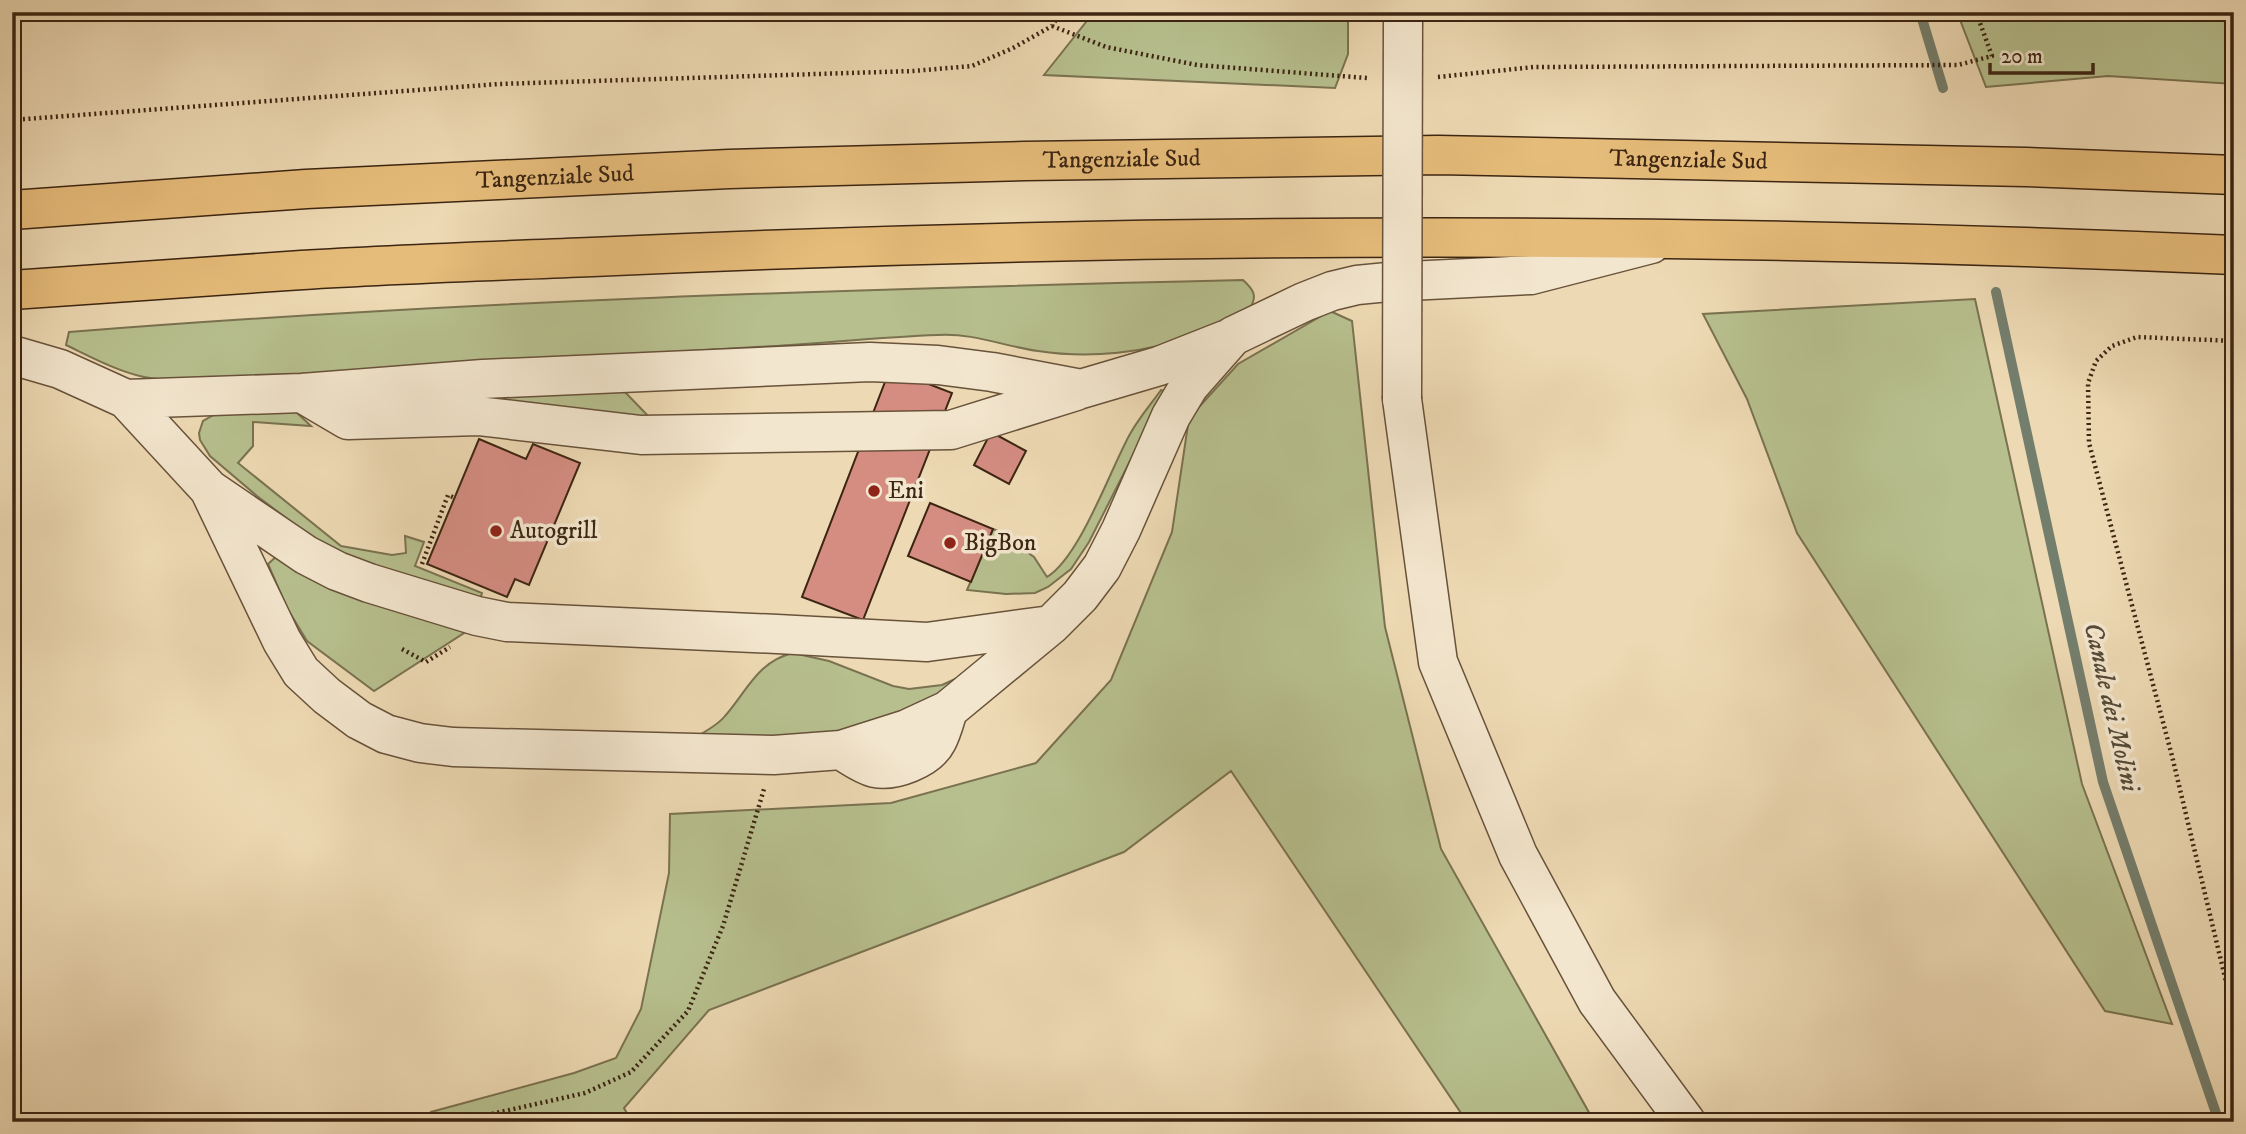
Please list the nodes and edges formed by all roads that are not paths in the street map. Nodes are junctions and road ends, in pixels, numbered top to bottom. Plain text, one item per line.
1 (1403, 14) edge
2 (2234, 175) edge
3 (12, 210) edge
4 (1670, 239) junction
5 (2234, 255) edge
6 (12, 290) edge
7 (1233, 336) junction
8 (12, 355) edge
9 (1082, 389) junction
10 (302, 393) junction
11 (126, 399) junction
12 (209, 489) junction
13 (1051, 625) junction
14 (1686, 1122) edge

1 - 14 street, bridge
2 - 3 highway, Tangenziale Sud
4 - 5 highway
4 - 6 highway
4 - 7 street
7 - 9 street
7 - 13 street
8 - 11 street
9 - 10 street
9 - 10 street
10 - 11 street
11 - 12 street
12 - 13 street
12 - 13 street

